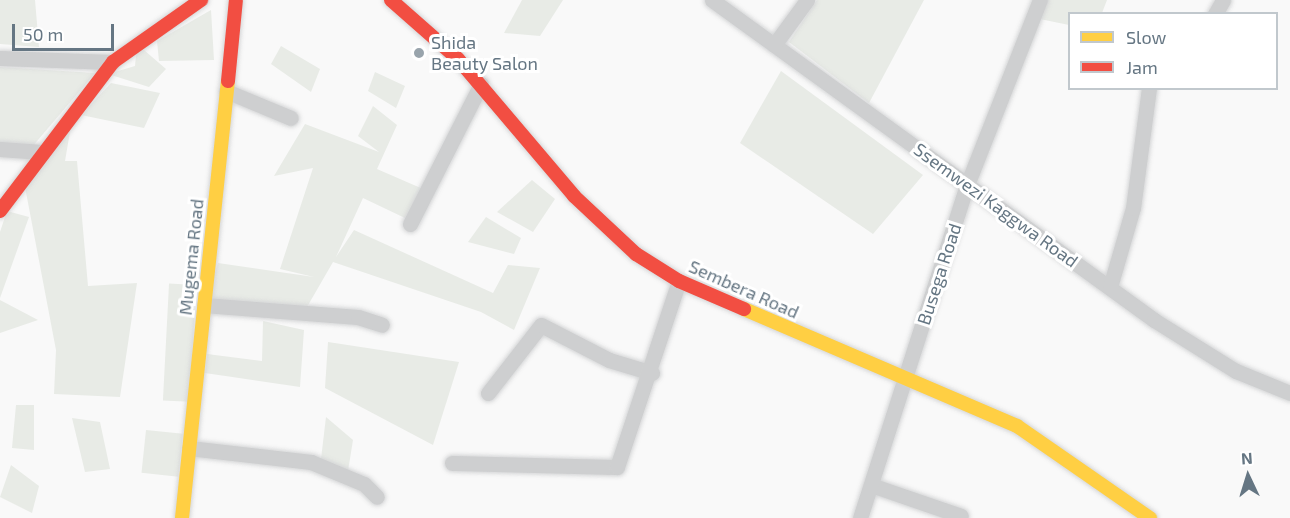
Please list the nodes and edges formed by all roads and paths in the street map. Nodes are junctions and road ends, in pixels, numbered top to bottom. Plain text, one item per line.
1 (201, 0) edge
2 (236, 0) edge
3 (391, 0) edge
4 (712, 0) edge
5 (807, 0) edge
6 (1040, 0) edge
7 (774, 45) junction
8 (0, 58) edge
9 (112, 62) junction
10 (481, 84) junction
11 (1149, 90) edge
12 (226, 91) junction
13 (291, 118) dead end
14 (0, 148) edge
15 (42, 152) junction
16 (967, 185) junction
17 (0, 211) edge
18 (410, 224) dead end
19 (679, 281) junction
20 (1110, 286) junction
21 (204, 305) junction
22 (382, 325) dead end
23 (652, 373) junction
24 (905, 378) junction
25 (488, 393) dead end
26 (1290, 393) edge
27 (189, 448) junction
28 (452, 464) dead end
29 (871, 485) junction
30 (377, 497) dead end
31 (1142, 515) edge
32 (962, 516) dead end
33 (182, 518) edge
34 (860, 518) edge

1 - 9 street
2 - 12 street, Mugema Road
3 - 10 street, Sembera Road
4 - 7 street, Ssemwezi Kaggwa Road
5 - 7 street
6 - 16 street, Busega Road
7 - 16 street, Ssemwezi Kaggwa Road
8 - 9 street
9 - 15 street
10 - 18 street
10 - 19 street, Sembera Road
11 - 20 street
12 - 13 street
12 - 21 street, Mugema Road
14 - 15 street
15 - 17 street
16 - 20 street, Ssemwezi Kaggwa Road
16 - 24 street, Busega Road
19 - 23 street
19 - 24 street, Sembera Road
20 - 26 street, Ssemwezi Kaggwa Road
21 - 22 street
21 - 27 street, Mugema Road
23 - 25 street
23 - 28 street
24 - 29 street, Busega Road
24 - 31 street, Sembera Road
27 - 30 street
27 - 33 street, Mugema Road
29 - 32 street
29 - 34 street, Busega Road

